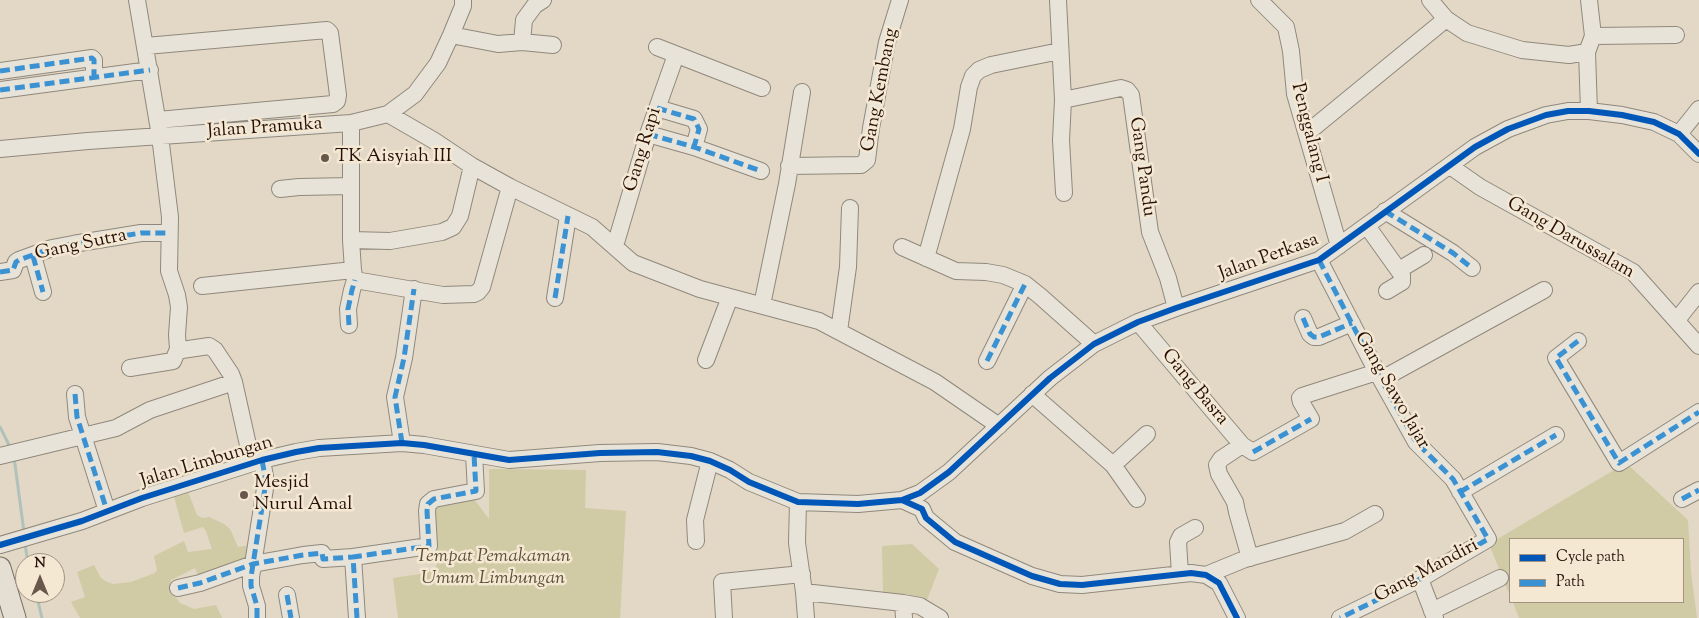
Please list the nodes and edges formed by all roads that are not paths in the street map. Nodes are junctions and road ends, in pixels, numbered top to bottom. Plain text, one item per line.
1 (137, 0) edge
2 (463, 0) edge
3 (543, 0) edge
4 (900, 0) edge
5 (1058, 0) edge
6 (1260, 0) edge
7 (1430, 0) edge
8 (1589, 0) edge
9 (1446, 19) junction
10 (452, 35) junction
11 (1676, 35) dead end
12 (1593, 36) junction
13 (522, 42) junction
14 (553, 45) dead end
15 (146, 46) junction
16 (657, 48) dead end
17 (1060, 51) junction
18 (1587, 52) junction
19 (676, 55) junction
20 (150, 70) junction
21 (0, 71) edge
22 (94, 76) junction
23 (762, 88) dead end
24 (0, 90) edge
25 (802, 92) dead end
26 (1063, 100) junction
27 (657, 108) junction
28 (1699, 109) edge
29 (1589, 111) junction
30 (388, 114) junction
31 (351, 123) junction
32 (159, 128) junction
33 (1307, 133) junction
34 (648, 134) junction
35 (1679, 134) junction
36 (694, 148) junction
37 (0, 150) edge
38 (1699, 154) edge
39 (472, 166) junction
40 (789, 166) junction
41 (1450, 166) junction
42 (762, 171) dead end
43 (351, 186) junction
44 (510, 188) junction
45 (280, 189) dead end
46 (1064, 193) dead end
47 (850, 208) dead end
48 (1385, 212) junction
49 (568, 216) junction
50 (1367, 226) junction
51 (169, 233) junction
52 (351, 240) junction
53 (615, 246) junction
54 (1339, 246) junction
55 (902, 247) dead end
56 (1424, 255) dead end
57 (33, 256) junction
58 (926, 258) junction
59 (1319, 260) junction
60 (1472, 268) dead end
61 (1399, 270) junction
62 (0, 272) edge
63 (354, 275) junction
64 (1025, 284) junction
65 (202, 286) dead end
66 (414, 289) junction
67 (1544, 290) dead end
68 (1387, 291) dead end
69 (43, 292) dead end
70 (1699, 292) edge
71 (730, 297) junction
72 (555, 298) dead end
73 (762, 306) junction
74 (1176, 308) junction
75 (1303, 318) dead end
76 (1677, 320) junction
77 (1138, 322) junction
78 (1352, 323) junction
79 (349, 325) dead end
80 (839, 331) junction
81 (1578, 341) dead end
82 (1094, 344) junction
83 (1699, 346) edge
84 (178, 349) junction
85 (706, 360) dead end
86 (987, 360) dead end
87 (130, 368) dead end
88 (1379, 376) junction
89 (234, 382) junction
90 (75, 394) dead end
91 (1032, 394) junction
92 (1699, 412) edge
93 (999, 426) junction
94 (1147, 434) dead end
95 (1556, 435) dead end
96 (83, 436) junction
97 (402, 444) junction
98 (1247, 449) junction
99 (9, 454) edge
100 (474, 454) junction
101 (710, 461) junction
102 (257, 462) junction
103 (1113, 465) junction
104 (1699, 490) edge
105 (1460, 492) junction
106 (1137, 499) dead end
107 (1682, 499) dead end
108 (902, 500) joint
109 (921, 501) junction
110 (798, 502) junction
111 (107, 511) junction
112 (1375, 514) dead end
113 (1195, 528) dead end
114 (1488, 540) joint
115 (696, 541) dead end
116 (0, 545) edge
117 (353, 557) junction
118 (1250, 558) junction
119 (253, 564) junction
120 (0, 568) edge
121 (802, 574) junction
122 (1180, 574) junction
123 (1206, 575) junction
124 (1500, 578) dead end
125 (1420, 579) junction
126 (178, 588) dead end
127 (804, 592) junction
128 (287, 595) dead end
129 (903, 610) edge
130 (1434, 614) edge
131 (15, 618) edge
132 (257, 618) edge
133 (291, 618) edge
134 (357, 618) edge
135 (724, 618) edge
136 (806, 618) edge
137 (940, 618) edge
138 (1236, 618) edge
139 (1340, 618) edge

1 - 15 street
2 - 10 street, Jalan Pramuka
3 - 13 street
4 - 40 street, Gang Kembang
5 - 17 street
6 - 33 street, Penggalang I
7 - 9 street
8 - 12 street
9 - 18 street
9 - 33 street
10 - 13 street
10 - 30 street, Jalan Pramuka
11 - 12 street
12 - 18 street
13 - 14 street
15 - 20 street
15 - 32 street
16 - 19 street
17 - 26 street
17 - 58 street
18 - 29 street
19 - 23 street
19 - 27 street, Gang Rapi
20 - 22 street
20 - 32 street
21 - 22 street
22 - 24 street
25 - 40 street
26 - 46 street
26 - 74 street, Gang Pandu
27 - 34 street, Gang Rapi
27 - 36 street
28 - 35 street
29 - 35 street, Jalan Perkasa
29 - 41 street, Jalan Perkasa
30 - 31 street, Jalan Pramuka
30 - 39 street
31 - 32 street, Jalan Pramuka
31 - 43 street
32 - 37 street, Jalan Pramuka
32 - 51 street
33 - 54 street, Penggalang I
34 - 36 street
34 - 53 street, Gang Rapi
35 - 38 street, Jalan Perkasa
36 - 42 street
39 - 44 street
39 - 52 street
40 - 73 street
41 - 48 street, Jalan Perkasa
41 - 76 street, Gang Darussalam
43 - 45 street
43 - 52 street
44 - 49 street
44 - 66 street
47 - 80 street
48 - 50 street, Jalan Perkasa
48 - 60 street
49 - 53 street
49 - 72 street
50 - 54 street, Jalan Perkasa
50 - 61 street
51 - 57 street, Gang Sutra
51 - 84 street
52 - 63 street
53 - 71 street
54 - 59 street, Jalan Perkasa
55 - 58 street
56 - 61 street
57 - 62 street, Gang Sutra
57 - 69 street
58 - 64 street
59 - 74 street, Jalan Perkasa
59 - 78 street, Gang Sawo Jajar
61 - 68 street
63 - 65 street
63 - 66 street
63 - 79 street
64 - 82 street
64 - 86 street
66 - 97 street
67 - 88 street
70 - 76 street
71 - 73 street
71 - 85 street
73 - 80 street
74 - 77 street, Jalan Perkasa
75 - 78 street
76 - 83 street, Gang Darussalam
77 - 82 street, Jalan Perkasa
77 - 98 street, Gang Basra
78 - 88 street, Gang Sawo Jajar
80 - 93 street
81 - 92 street
82 - 91 street, Jalan Perkasa
84 - 87 street
84 - 89 street
88 - 98 street
88 - 105 street, Gang Sawo Jajar
89 - 96 street
89 - 102 street
90 - 96 street
91 - 93 street, Jalan Perkasa
91 - 103 street
93 - 109 street, Jalan Perkasa
94 - 103 street
95 - 105 street
96 - 99 street
96 - 111 street
97 - 100 street, Jalan Limbungan
97 - 102 street, Jalan Limbungan
98 - 118 street
100 - 101 street, Jalan Limbungan
100 - 117 street
101 - 110 street, Jalan Limbungan
101 - 115 street
102 - 111 street, Jalan Limbungan
102 - 119 street
103 - 106 street
104 - 107 street
105 - 114 street, Gang Sawo Jajar
108 - 109 street, Jalan Perkasa
108 - 110 street, Jalan Limbungan
109 - 122 street
110 - 121 street
111 - 116 street, Jalan Limbungan
112 - 118 street
113 - 122 street
114 - 125 street, Gang Mandiri
117 - 119 street
117 - 134 street
118 - 123 street
119 - 126 street
119 - 132 street
120 - 131 main road
121 - 127 street
121 - 135 street
122 - 123 street
123 - 138 street
124 - 130 street
125 - 130 street
125 - 139 street, Gang Mandiri
127 - 129 street
127 - 136 street
128 - 133 street
129 - 137 street

